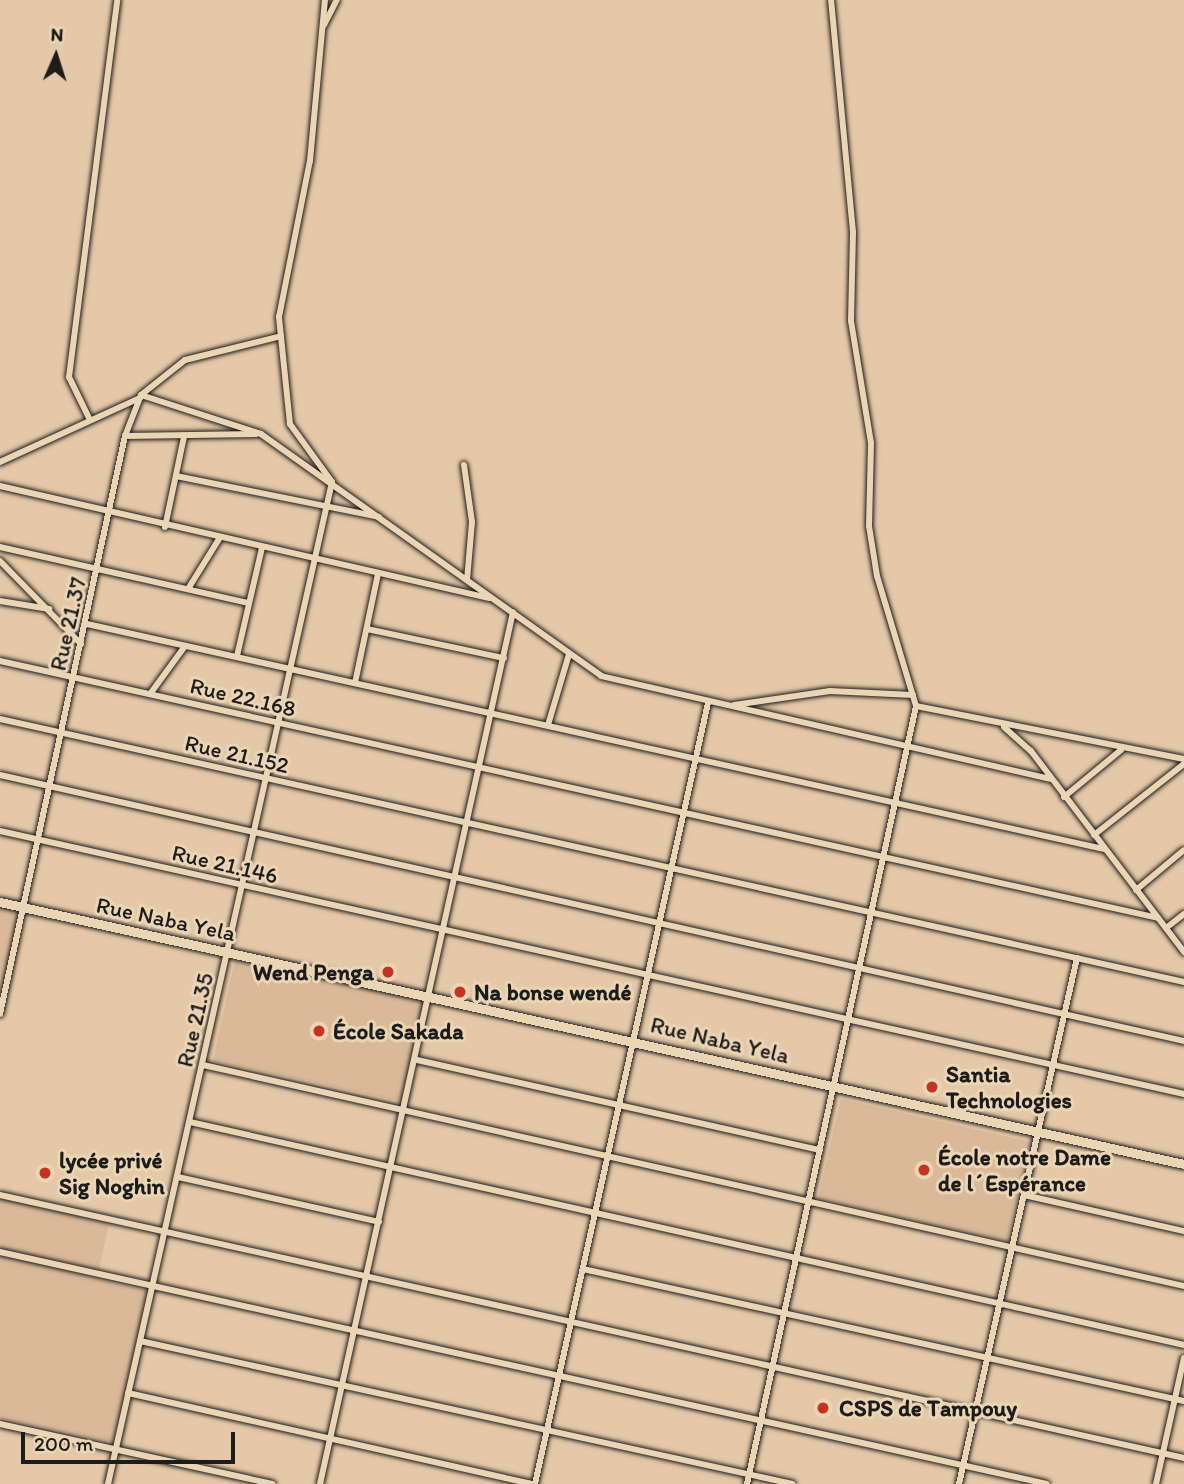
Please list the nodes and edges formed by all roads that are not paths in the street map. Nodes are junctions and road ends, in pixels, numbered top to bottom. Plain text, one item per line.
1 (117, 0) edge
2 (325, 0) edge
3 (337, 0) edge
4 (831, 0) edge
5 (321, 29) junction
6 (281, 337) junction
7 (141, 397) junction
8 (90, 421) junction
9 (261, 434) junction
10 (125, 436) junction
11 (184, 437) junction
12 (0, 462) edge
13 (464, 465) dead end
14 (176, 476) junction
15 (332, 482) junction
16 (0, 486) edge
17 (327, 506) junction
18 (110, 516) junction
19 (384, 518) junction
20 (165, 527) junction
21 (219, 539) junction
22 (0, 547) edge
23 (262, 548) junction
24 (314, 560) junction
25 (0, 561) edge
26 (99, 569) junction
27 (378, 574) junction
28 (467, 580) junction
29 (188, 589) junction
30 (495, 600) junction
31 (0, 601) edge
32 (248, 603) junction
33 (49, 609) junction
34 (513, 612) junction
35 (87, 624) junction
36 (367, 629) junction
37 (81, 644) junction
38 (186, 646) junction
39 (569, 654) junction
40 (237, 656) junction
41 (504, 658) junction
42 (0, 661) edge
43 (289, 668) junction
44 (74, 677) junction
45 (355, 683) junction
46 (150, 694) junction
47 (913, 695) junction
48 (708, 703) junction
49 (732, 706) junction
50 (916, 706) junction
51 (492, 713) junction
52 (0, 719) edge
53 (277, 723) junction
54 (548, 725) junction
55 (1004, 727) junction
56 (61, 733) junction
57 (908, 750) junction
58 (1121, 750) junction
59 (696, 759) junction
60 (1184, 759) edge
61 (1184, 764) edge
62 (478, 769) junction
63 (0, 775) edge
64 (267, 779) junction
65 (1051, 779) junction
66 (50, 787) junction
67 (1064, 797) junction
68 (896, 804) junction
69 (684, 813) junction
70 (467, 823) junction
71 (0, 831) edge
72 (255, 832) junction
73 (1094, 835) junction
74 (38, 840) junction
75 (1104, 849) junction
76 (1184, 850) edge
77 (884, 859) junction
78 (672, 867) junction
79 (454, 876) junction
80 (243, 886) junction
81 (1136, 890) junction
82 (0, 902) edge
83 (24, 908) junction
84 (872, 913) junction
85 (1184, 914) edge
86 (1158, 918) junction
87 (660, 922) junction
88 (1166, 928) junction
89 (442, 930) junction
90 (1184, 952) edge
91 (229, 953) junction
92 (1077, 958) junction
93 (860, 967) junction
94 (648, 976) junction
95 (1184, 982) edge
96 (430, 996) junction
97 (1064, 1013) junction
98 (0, 1014) edge
99 (849, 1021) junction
100 (633, 1041) junction
101 (1184, 1041) edge
102 (417, 1060) junction
103 (203, 1065) junction
104 (1053, 1066) junction
105 (834, 1086) junction
106 (1184, 1094) edge
107 (619, 1107) junction
108 (405, 1113) junction
109 (190, 1122) junction
110 (1038, 1132) junction
111 (820, 1150) junction
112 (608, 1157) junction
113 (1184, 1164) edge
114 (392, 1167) junction
115 (178, 1177) junction
116 (0, 1195) edge
117 (1024, 1195) junction
118 (809, 1202) junction
119 (595, 1213) junction
120 (379, 1222) junction
121 (1184, 1231) edge
122 (165, 1232) junction
123 (1012, 1247) junction
124 (0, 1252) edge
125 (797, 1258) junction
126 (583, 1269) junction
127 (368, 1277) junction
128 (153, 1285) junction
129 (1184, 1286) edge
130 (999, 1303) junction
131 (785, 1311) junction
132 (572, 1321) junction
133 (355, 1331) junction
134 (140, 1341) junction
135 (1184, 1345) edge
136 (988, 1357) junction
137 (1184, 1358) edge
138 (772, 1366) junction
139 (559, 1377) junction
140 (343, 1386) junction
141 (128, 1393) junction
142 (1175, 1399) junction
143 (1184, 1401) edge
144 (976, 1411) junction
145 (761, 1420) junction
146 (0, 1424) edge
147 (547, 1431) junction
148 (330, 1439) junction
149 (115, 1451) junction
150 (1163, 1453) junction
151 (1184, 1458) edge
152 (963, 1465) junction
153 (749, 1475) junction
154 (108, 1484) edge
155 (272, 1484) edge
156 (320, 1484) edge
157 (533, 1484) edge
158 (747, 1484) edge
159 (793, 1484) edge
160 (959, 1484) edge
161 (1047, 1484) edge
162 (1156, 1484) edge

1 - 8 street
2 - 5 street
3 - 5 street
4 - 47 street
5 - 6 street
6 - 7 street, Rue 21.37
6 - 15 street
7 - 8 street
7 - 9 street
7 - 10 street, Rue 21.37
8 - 12 street
9 - 11 street
9 - 15 street
10 - 11 street
10 - 18 street, Rue 21.37
11 - 14 street
13 - 28 street
14 - 17 street
14 - 20 street
15 - 17 street, Rue 21.35
15 - 19 street
16 - 18 street
17 - 19 street
17 - 24 street, Rue 21.35
18 - 20 street
18 - 26 street, Rue 21.37
19 - 28 street
20 - 21 street
21 - 23 street
21 - 29 street
22 - 26 street
23 - 24 street
23 - 32 street
24 - 27 street
24 - 43 street, Rue 21.35
25 - 33 street
26 - 29 street
26 - 35 street, Rue 21.37
27 - 30 street
27 - 36 street
28 - 30 street
29 - 32 street
30 - 34 street
31 - 33 street
32 - 40 street
33 - 37 street
34 - 39 street
34 - 41 street
35 - 37 street, Rue 21.37
35 - 38 street
36 - 41 street
36 - 45 street
37 - 44 street, Rue 21.37
38 - 40 street
38 - 46 street
39 - 48 street
39 - 54 street
40 - 43 street
41 - 51 street
42 - 44 street, Rue 22.168
43 - 45 street
43 - 53 street, Rue 21.35
44 - 46 street, Rue 22.168
44 - 56 street, Rue 21.37
45 - 51 street
46 - 53 street, Rue 22.168
47 - 49 street
47 - 50 street
48 - 49 street
48 - 59 street
49 - 57 street
50 - 55 street
50 - 57 street
51 - 54 street
51 - 62 street
52 - 56 street, Rue 21.152
53 - 62 street, Rue 22.168
53 - 64 street, Rue 21.35
54 - 59 street
55 - 58 street
55 - 65 street
56 - 64 street, Rue 21.152
56 - 66 street, Rue 21.37
57 - 65 street
57 - 68 street
58 - 60 street
58 - 67 street
59 - 68 street
59 - 69 street
61 - 73 street
62 - 69 street, Rue 22.168
62 - 70 street
63 - 66 street
64 - 70 street, Rue 21.152
64 - 72 street, Rue 21.35
65 - 67 street
66 - 72 street
66 - 74 street, Rue 21.37
67 - 73 street
68 - 75 street
68 - 77 street
69 - 77 street, Rue 22.168
69 - 78 street
70 - 78 street, Rue 21.152
70 - 79 street
71 - 74 street, Rue 21.146
72 - 79 street
72 - 80 street, Rue 21.35
73 - 75 street
74 - 80 street, Rue 21.146
74 - 83 street, Rue 21.37
75 - 81 street
76 - 81 street
77 - 84 street
77 - 86 street, Rue 22.168
78 - 84 street, Rue 21.152
78 - 87 street
79 - 87 street
79 - 89 street
80 - 89 street, Rue 21.146
80 - 91 street, Rue 21.35
81 - 86 street
82 - 83 street, Rue Naba Yela
83 - 91 street, Rue Naba Yela
83 - 98 street, Rue 21.37
84 - 92 street, Rue 21.152
84 - 93 street
85 - 88 street
86 - 88 street
87 - 93 street
87 - 94 street
88 - 90 street
89 - 94 street, Rue 21.146
89 - 96 street
91 - 96 street, Rue Naba Yela
91 - 103 street, Rue 21.35
92 - 95 street, Rue 21.152
92 - 97 street
93 - 97 street
93 - 99 street
94 - 99 street, Rue 21.146
94 - 100 street
96 - 100 street, Rue Naba Yela
96 - 102 street
97 - 101 street
97 - 104 street
99 - 104 street, Rue 21.146
99 - 105 street
100 - 105 street, Rue Naba Yela
100 - 107 street
102 - 107 street
102 - 108 street
103 - 108 street
103 - 109 street, Rue 21.35
104 - 106 street, Rue 21.146
104 - 110 street
105 - 110 street, Rue Naba Yela
105 - 111 street
107 - 111 street
107 - 112 street
108 - 112 street
108 - 114 street
109 - 114 street
109 - 115 street, Rue 21.35
110 - 113 street, Rue Naba Yela
110 - 117 street
111 - 118 street
112 - 118 street
112 - 119 street
114 - 119 street
114 - 120 street
115 - 120 street
115 - 122 street, Rue 21.35
116 - 122 street
117 - 121 street
117 - 123 street
118 - 123 street
118 - 125 street
119 - 125 street
119 - 126 street
120 - 127 street
122 - 127 street
122 - 128 street, Rue 21.35
123 - 129 street
123 - 130 street
124 - 128 street
125 - 130 street
125 - 131 street
126 - 131 street
126 - 132 street
127 - 132 street
127 - 133 street
128 - 133 street
128 - 134 street, Rue 21.35
130 - 135 street
130 - 136 street
131 - 136 street
131 - 138 street
132 - 138 street
132 - 139 street
133 - 139 street
133 - 140 street
134 - 140 street
134 - 141 street, Rue 21.35
136 - 142 street
136 - 144 street
137 - 142 street
138 - 144 street
138 - 145 street
139 - 145 street
139 - 147 street
140 - 147 street
140 - 148 street
141 - 148 street
141 - 149 street, Rue 21.35
142 - 143 street
142 - 150 street
144 - 150 street
144 - 152 street
145 - 152 street
145 - 153 street
146 - 149 street
147 - 153 street
147 - 157 street
148 - 156 street
148 - 157 street
149 - 154 street, Rue 21.35
149 - 155 street
150 - 151 street
150 - 162 street
152 - 160 street
152 - 161 street
153 - 158 street
153 - 159 street

